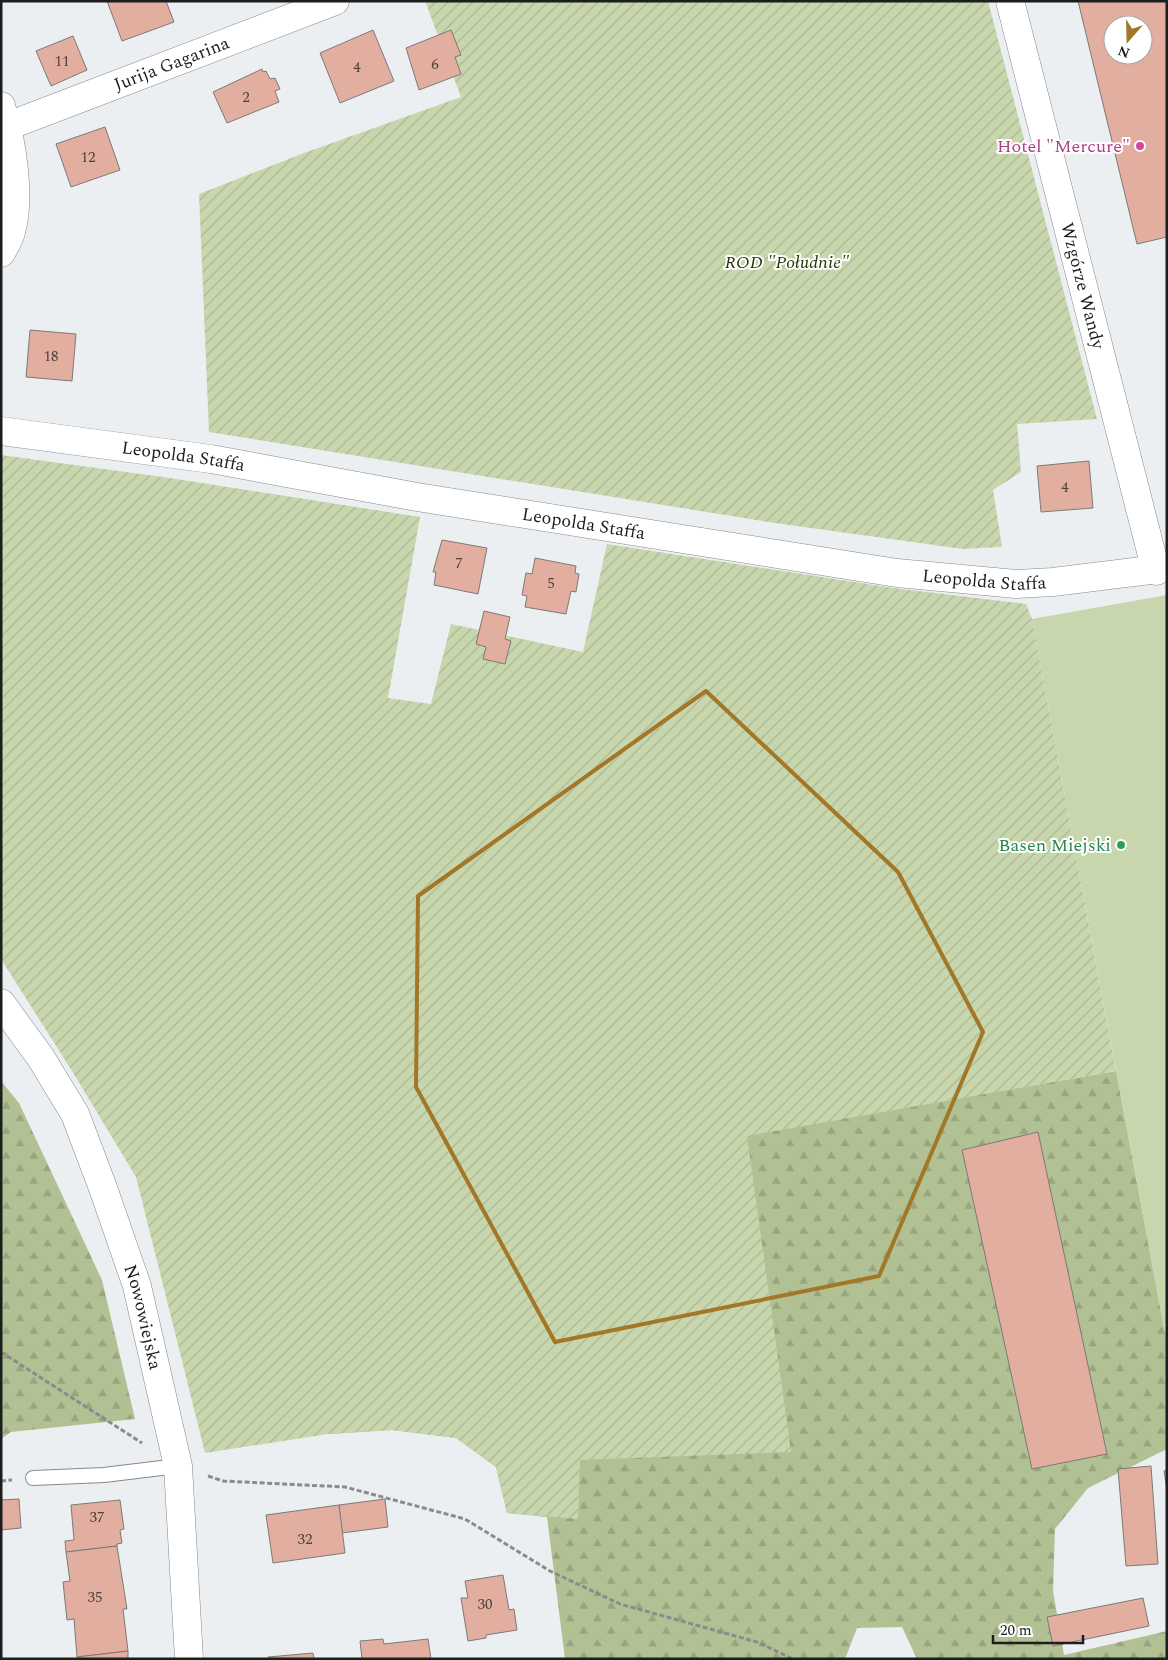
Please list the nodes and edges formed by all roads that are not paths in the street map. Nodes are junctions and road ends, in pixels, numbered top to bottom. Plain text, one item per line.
1 (335, 1) edge
2 (1010, 1) edge
3 (4, 116) edge
4 (1, 253) edge
5 (1, 431) edge
6 (1162, 570) edge
7 (1, 1003) edge
8 (178, 1466) junction
9 (33, 1478) dead end
10 (189, 1659) edge

1 - 3 street, Jurija Gagarina
2 - 6 street, Wzgórze Wandy
3 - 4 street
5 - 6 street, Leopolda Staffa
7 - 8 street, Nowowiejska
8 - 9 lane
8 - 10 street, Nowowiejska

